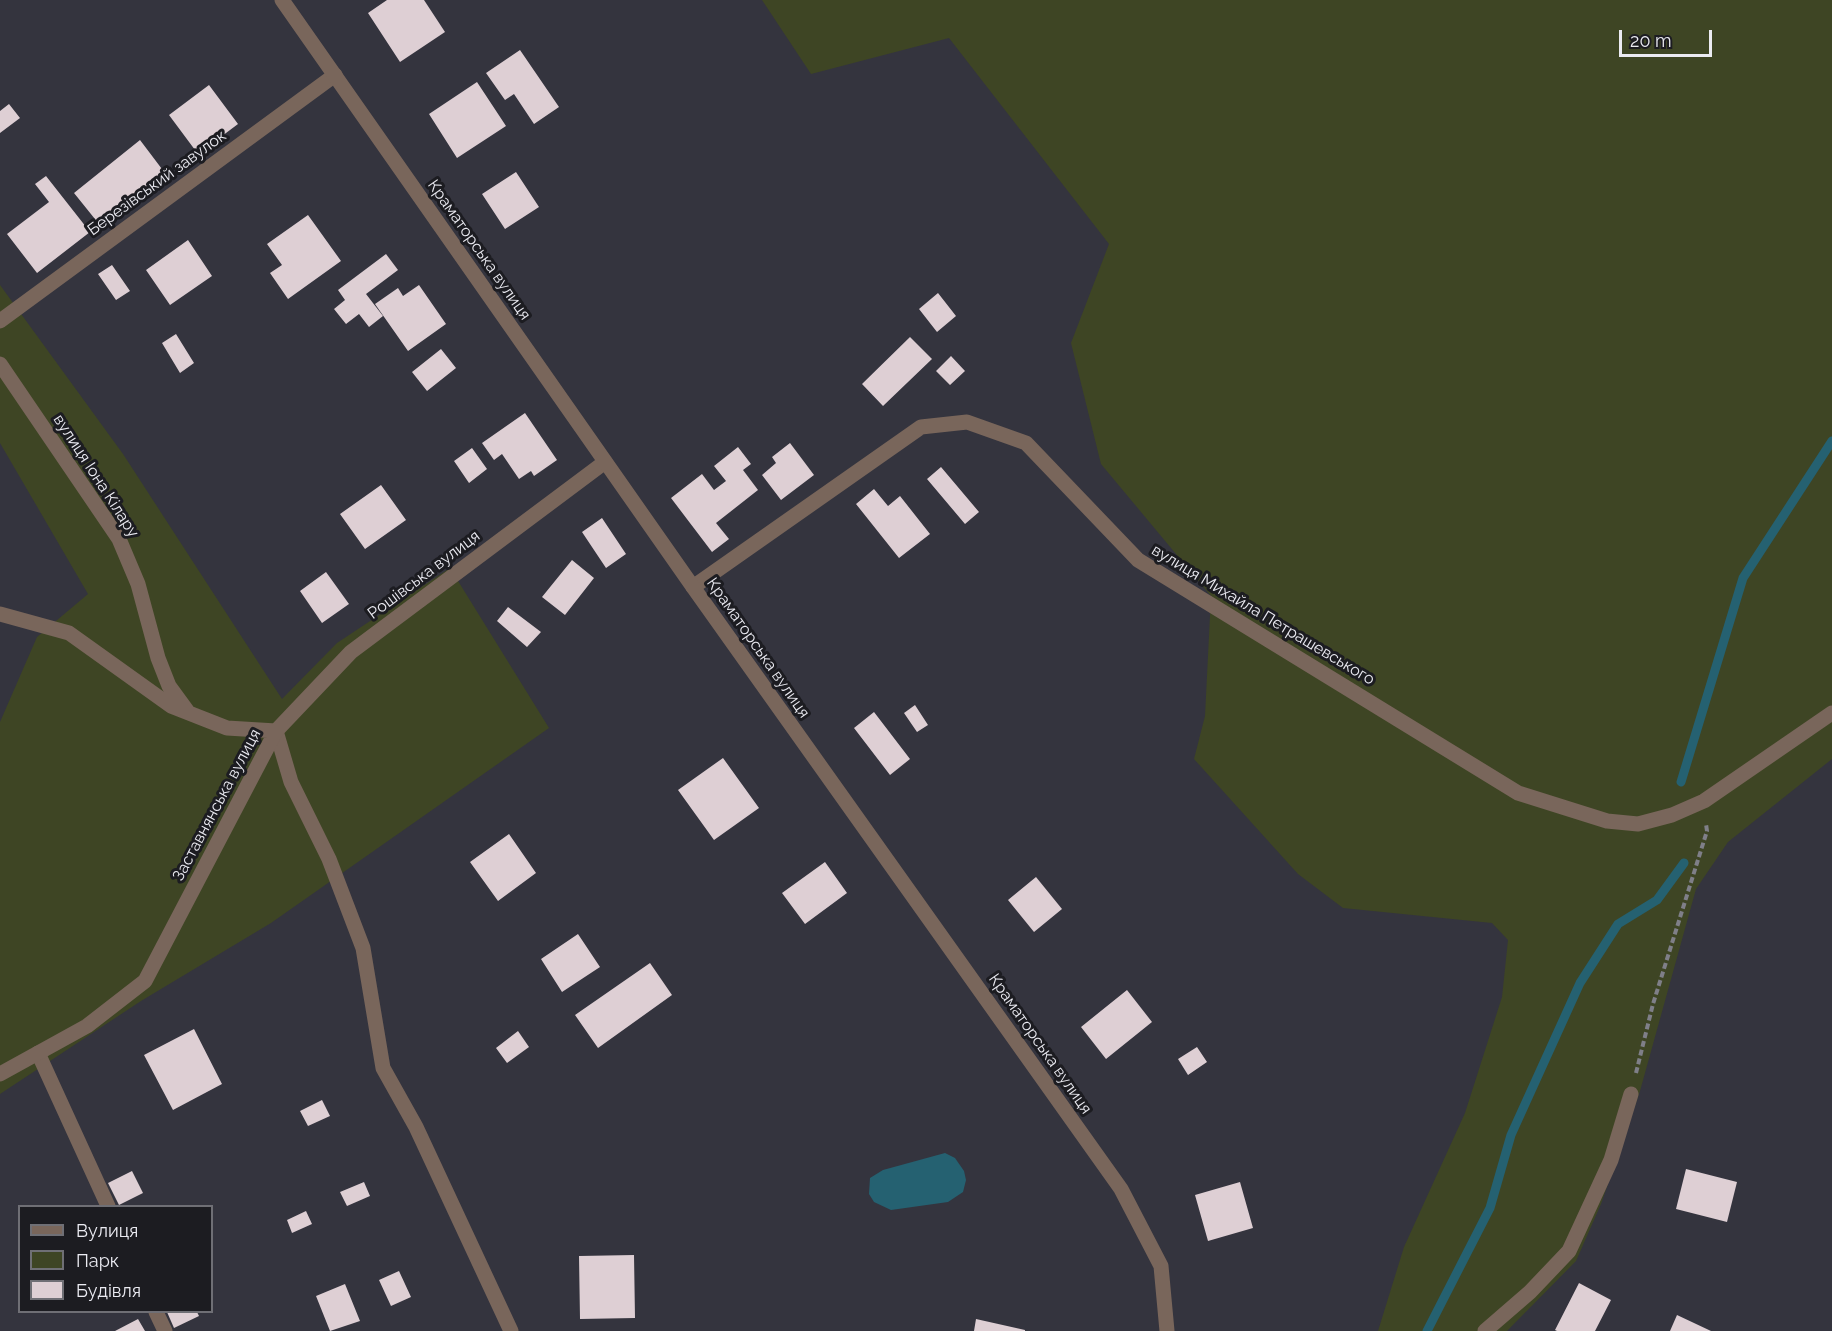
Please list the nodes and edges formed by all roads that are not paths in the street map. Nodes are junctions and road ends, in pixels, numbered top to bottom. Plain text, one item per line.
1 (282, 0) edge
2 (335, 75) junction
3 (0, 321) edge
4 (0, 364) edge
5 (605, 462) junction
6 (693, 587) junction
7 (0, 614) edge
8 (188, 712) junction
9 (1832, 713) edge
10 (276, 731) junction
11 (38, 1053) junction
12 (0, 1074) edge
13 (1631, 1094) road end
14 (108, 1205) edge
15 (157, 1313) edge
16 (165, 1331) edge
17 (511, 1331) edge
18 (1167, 1331) edge
19 (1485, 1331) edge

1 - 2 street, Краматорська вулиця
2 - 3 street, Березівський завулок
2 - 5 street, Краматорська вулиця
4 - 8 street, вулиця Іона Кілару
5 - 6 street, Краматорська вулиця
5 - 10 street, Рошівська вулиця
6 - 9 street, вулиця Михайла Петрашевського
6 - 18 street, Краматорська вулиця
7 - 8 street, Заставнянська вулиця
8 - 10 street, Заставнянська вулиця
10 - 11 street, Заставнянська вулиця
10 - 17 street
11 - 12 street, Заставнянська вулиця
11 - 14 street
13 - 19 street
15 - 16 street

